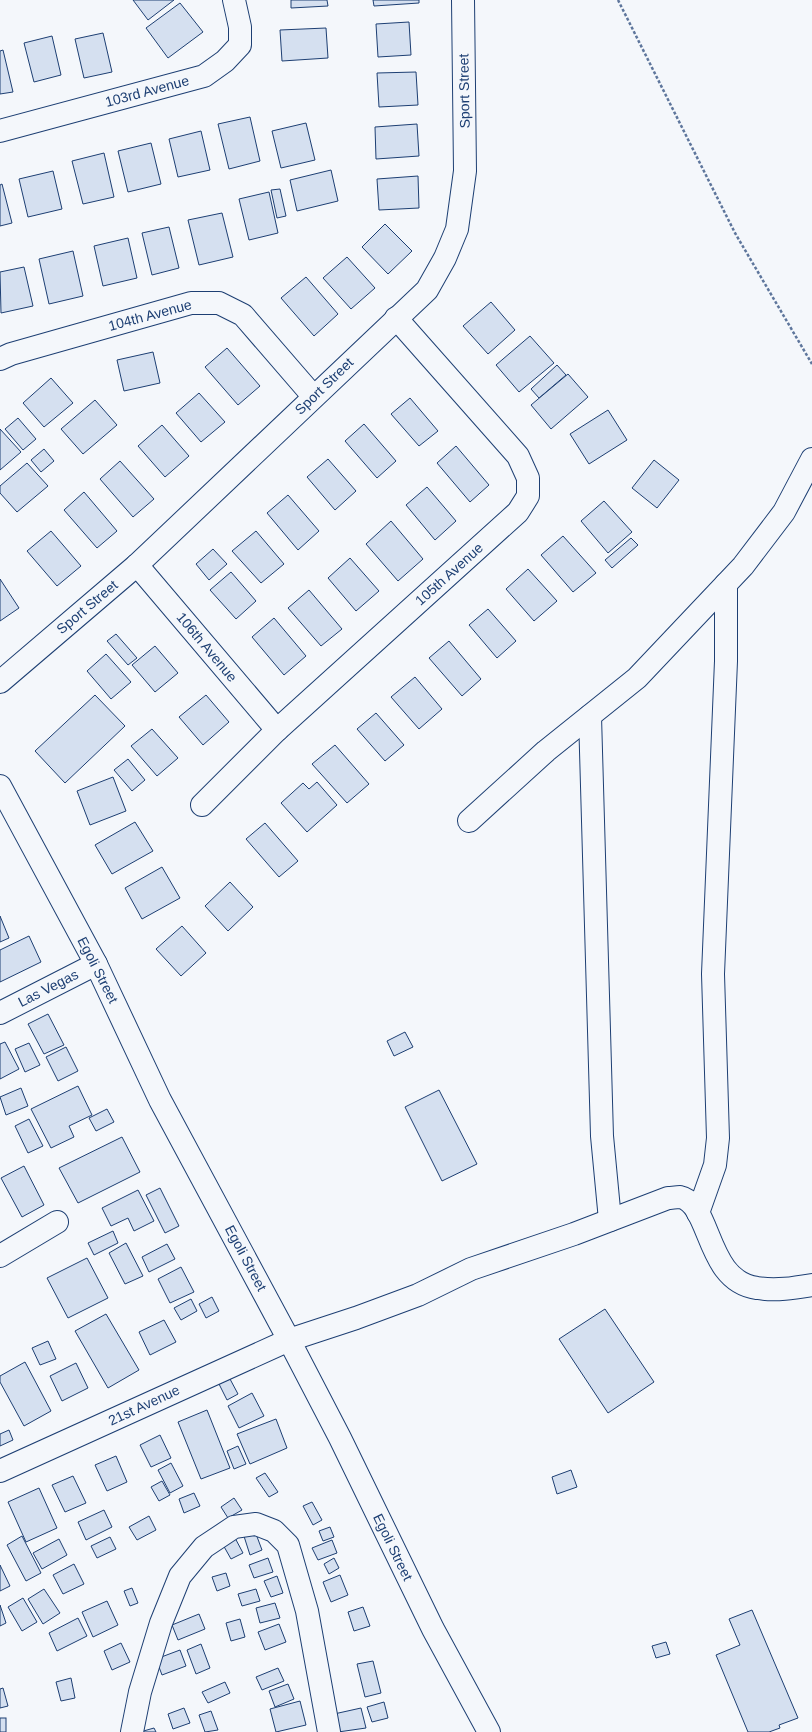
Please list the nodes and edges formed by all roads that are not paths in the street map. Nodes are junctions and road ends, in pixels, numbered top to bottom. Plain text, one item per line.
1 (234, 0) edge
2 (463, 0) edge
3 (0, 131) edge
4 (396, 318) junction
5 (0, 359) edge
6 (313, 396) junction
7 (812, 459) edge
8 (137, 565) junction
9 (726, 584) junction
10 (0, 682) edge
11 (590, 716) junction
12 (277, 730) junction
13 (0, 786) edge
14 (202, 805) dead end
15 (469, 821) dead end
16 (96, 964) junction
17 (0, 1013) edge
18 (698, 1213) junction
19 (610, 1220) junction
20 (57, 1222) dead end
21 (0, 1256) edge
22 (812, 1285) edge
23 (289, 1340) junction
24 (0, 1471) edge
25 (132, 1732) edge
26 (329, 1732) edge
27 (490, 1732) edge

1 - 3 street, 103rd Avenue
2 - 4 street, Sport Street
4 - 6 street, Sport Street
4 - 12 street, 105th Avenue
5 - 6 street, 104th Avenue
6 - 8 street, Sport Street
7 - 9 street
8 - 10 street, Sport Street
8 - 12 street, 106th Avenue
9 - 11 street
9 - 18 street
11 - 15 street
11 - 19 street
12 - 14 street, 105th Avenue
13 - 16 street, Egoli Street
16 - 17 street, Las Vegas
16 - 23 street, Egoli Street
18 - 19 street, 21st Avenue
18 - 22 street
19 - 23 street, 21st Avenue
20 - 21 street
23 - 24 street, 21st Avenue
23 - 27 street, Egoli Street
25 - 26 street

